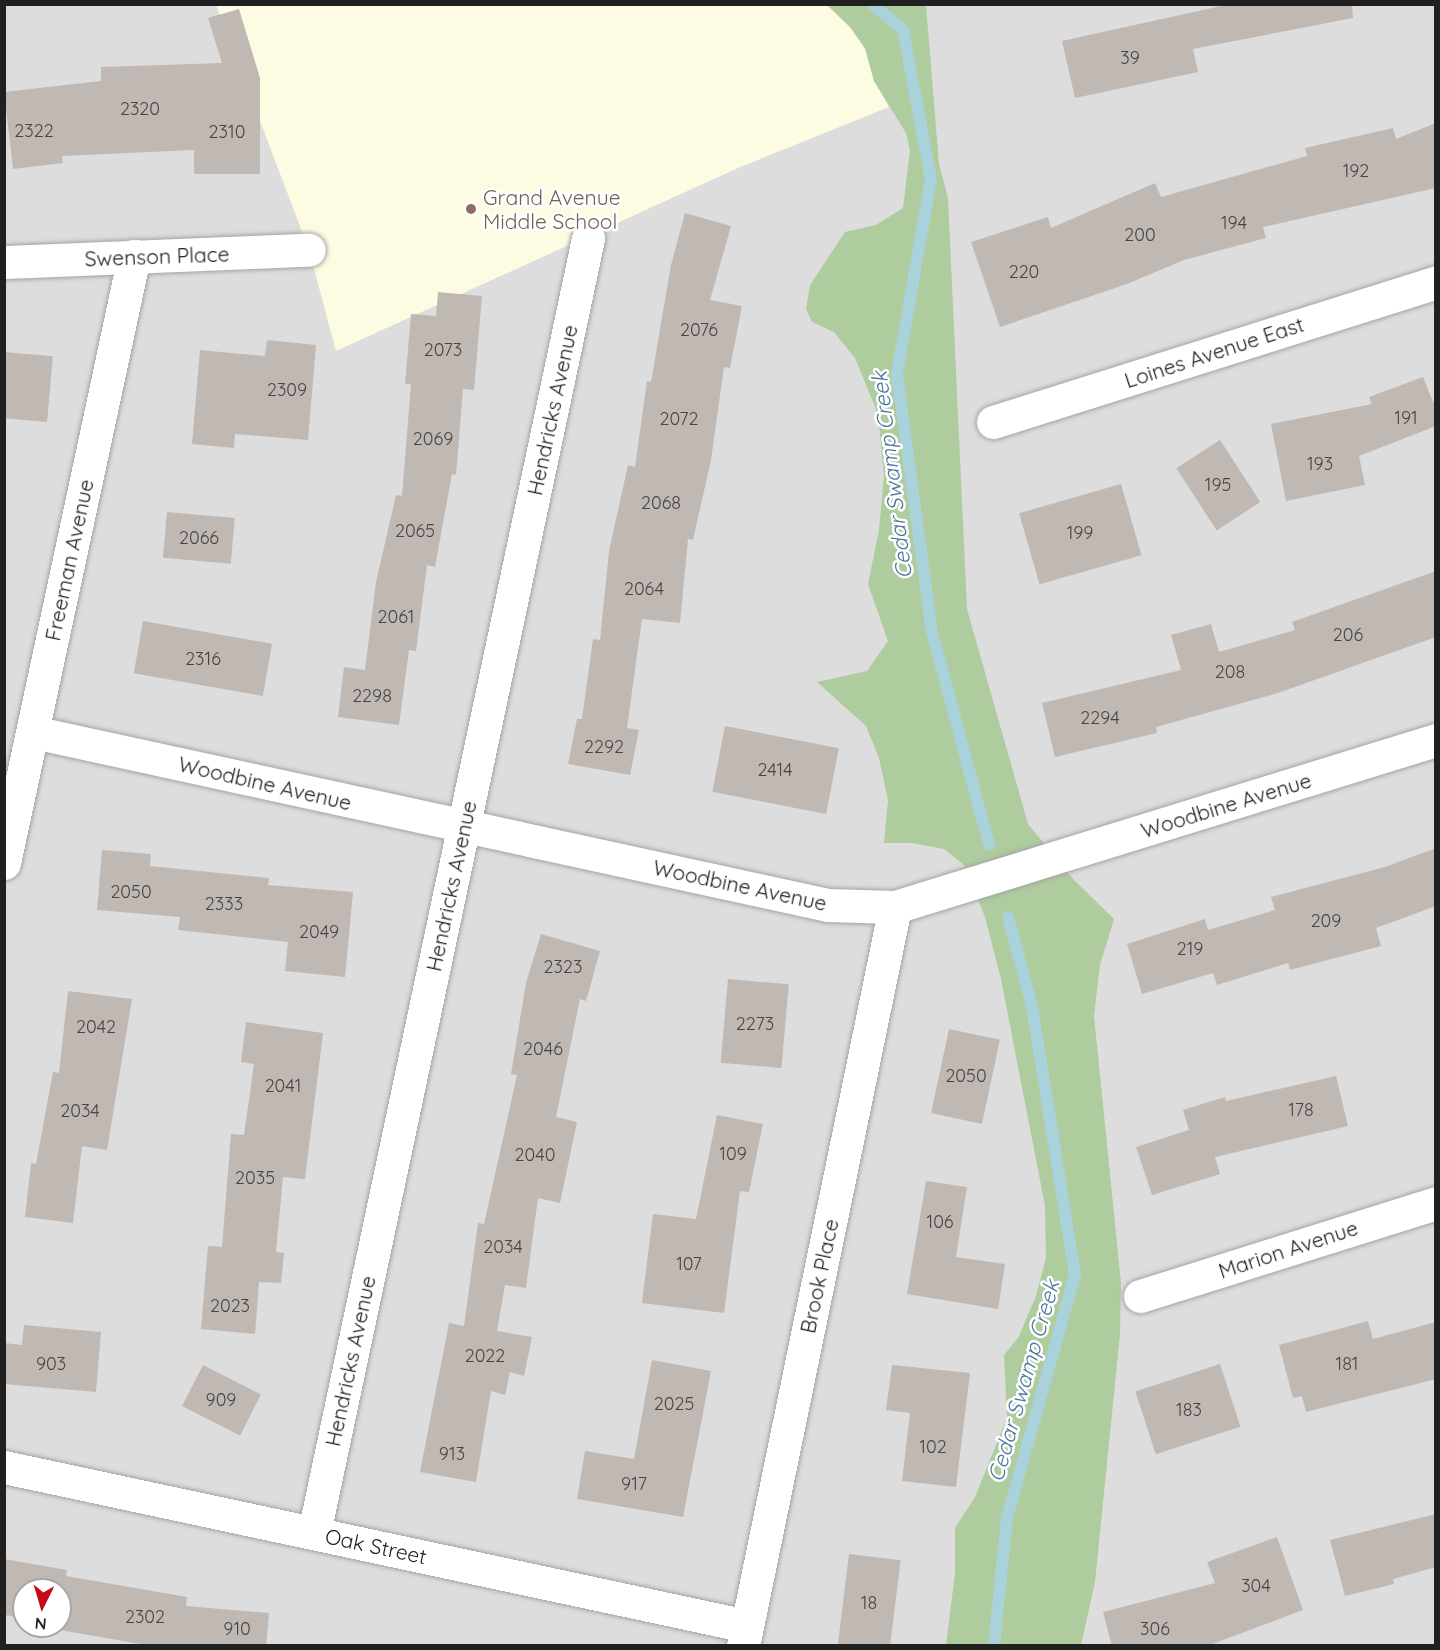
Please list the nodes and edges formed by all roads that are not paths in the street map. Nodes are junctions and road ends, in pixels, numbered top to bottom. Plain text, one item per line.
1 (588, 238) dead end
2 (309, 250) dead end
3 (134, 256) junction
4 (4, 262) edge
5 (1436, 282) edge
6 (993, 422) dead end
7 (33, 732) junction
8 (1436, 740) edge
9 (464, 827) junction
10 (4, 863) edge
11 (896, 907) junction
12 (1436, 1203) edge
13 (1140, 1296) dead end
14 (4, 1467) edge
15 (314, 1533) junction
16 (745, 1636) edge

1 - 9 street, Hendricks Avenue
2 - 3 street, Swenson Place
3 - 4 street, Swenson Place
3 - 7 street, Freeman Avenue
5 - 6 street, Loines Avenue East
7 - 9 street, Woodbine Avenue
7 - 10 street, Freeman Avenue
8 - 11 street, Woodbine Avenue
9 - 11 street, Woodbine Avenue
9 - 15 street, Hendricks Avenue
11 - 16 street, Brook Place
12 - 13 street, Marion Avenue
14 - 15 street, Oak Street
15 - 16 street, Oak Street

